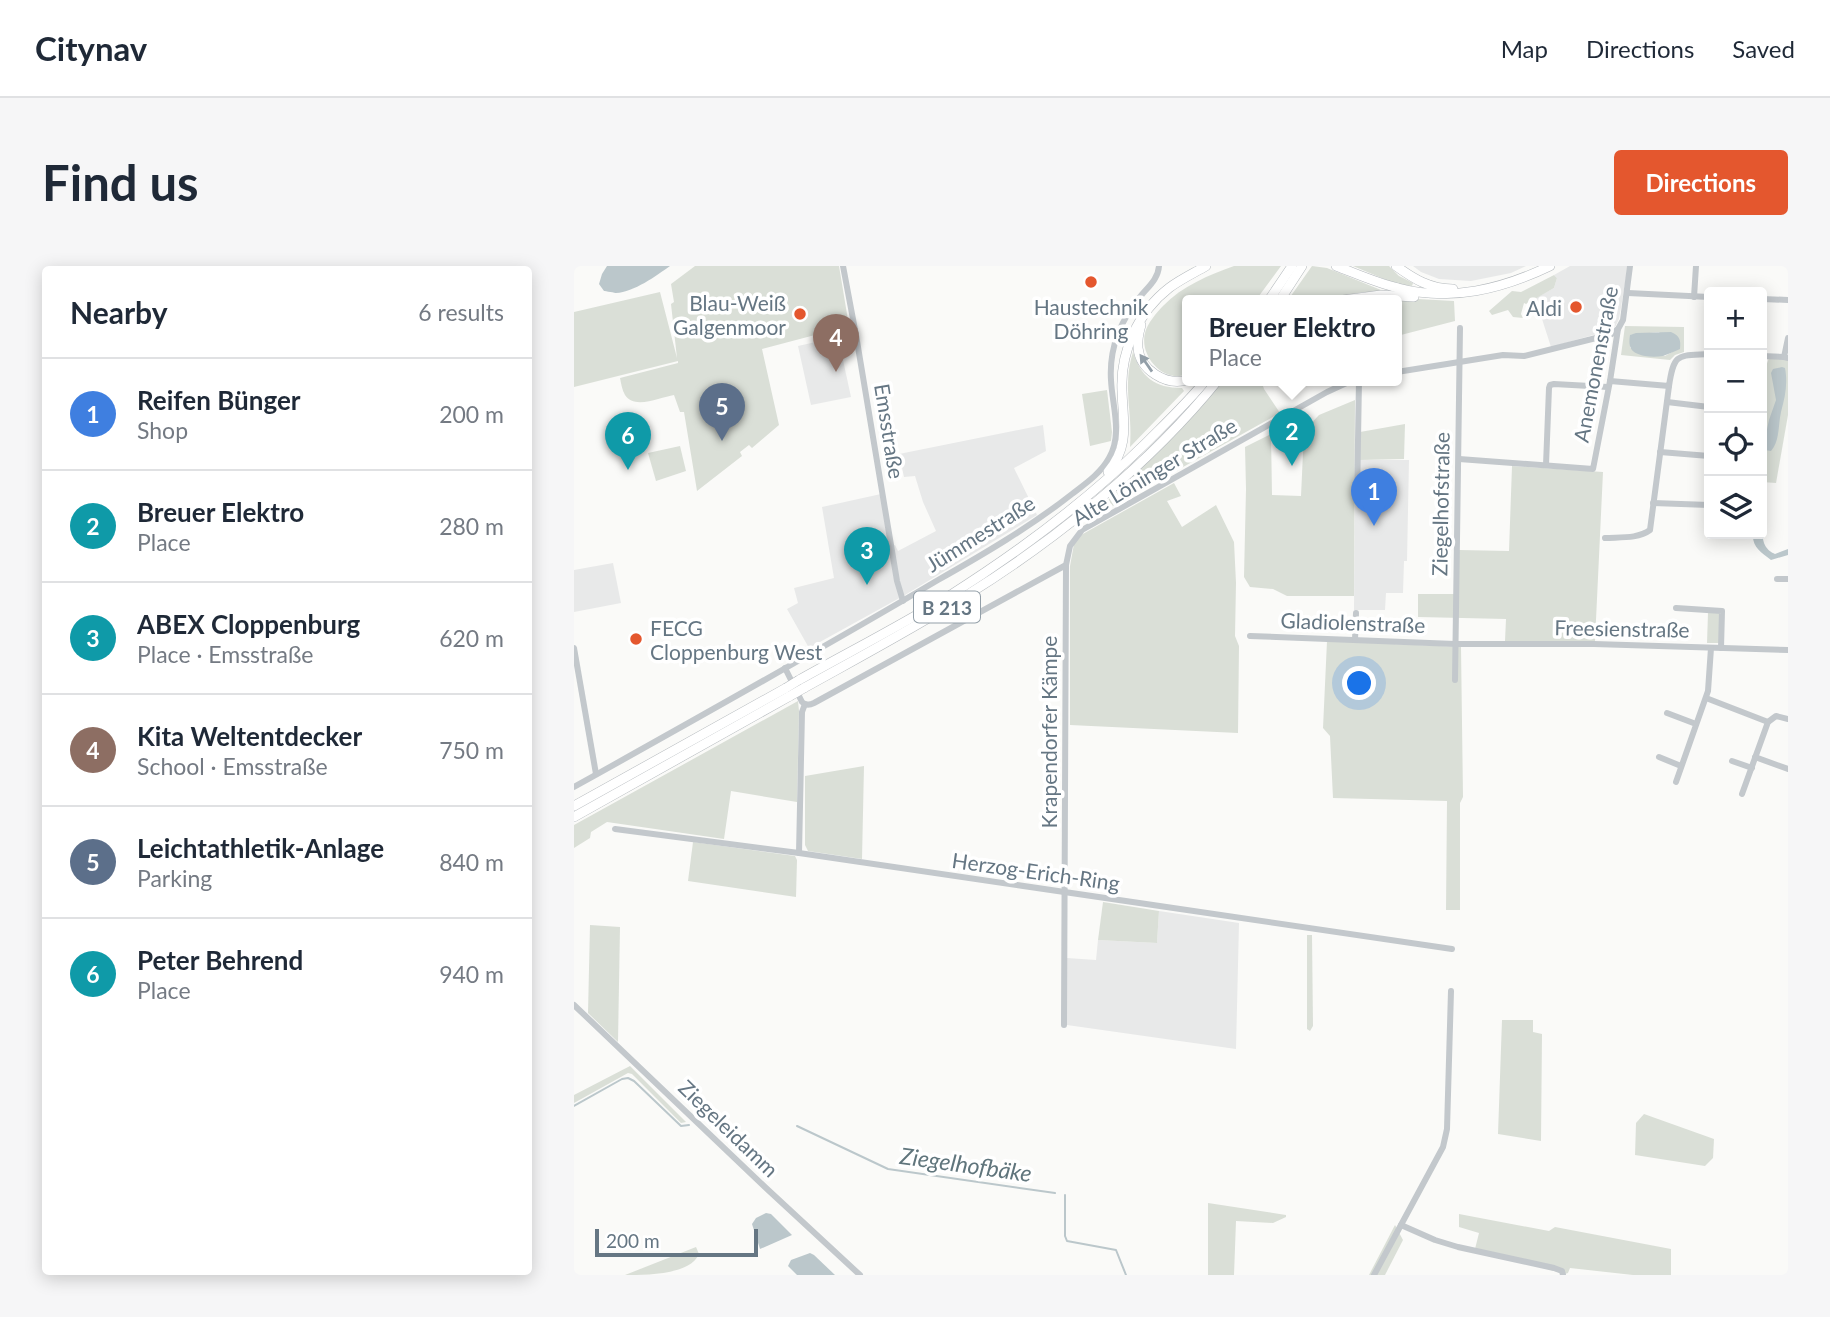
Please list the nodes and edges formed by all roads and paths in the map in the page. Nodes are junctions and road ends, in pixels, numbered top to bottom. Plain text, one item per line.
1 (843, 266) edge
2 (1206, 266) edge
3 (1292, 266) edge
4 (1303, 266) edge
5 (1336, 266) edge
6 (1396, 266) edge
7 (1550, 266) edge
8 (1630, 266) edge
9 (1696, 266) edge
10 (1159, 268) edge
11 (1513, 281) junction
12 (1628, 293) junction
13 (1426, 294) junction
14 (1272, 295) edge
15 (1283, 295) edge
16 (1402, 296) edge
17 (1694, 297) junction
18 (1704, 297) edge
19 (1767, 299) edge
20 (1788, 300) edge
21 (1143, 317) junction
22 (1460, 328) dead end
23 (1618, 329) junction
24 (1788, 338) edge
25 (1704, 354) edge
26 (1767, 356) edge
27 (1786, 357) edge
28 (1460, 361) junction
29 (1402, 371) edge
30 (1182, 381) edge
31 (1609, 384) junction
32 (1209, 386) edge
33 (1209, 386) edge
34 (1340, 386) edge
35 (1359, 386) edge
36 (1669, 386) junction
37 (1667, 402) junction
38 (1704, 406) edge
39 (1660, 452) junction
40 (1704, 456) edge
41 (1459, 459) junction
42 (1546, 464) junction
43 (1357, 501) dead end
44 (1653, 503) junction
45 (1704, 505) edge
46 (1053, 524) junction
47 (1605, 538) dead end
48 (1066, 565) junction
49 (1777, 579) dead end
50 (1788, 579) edge
51 (903, 601) junction
52 (1676, 608) dead end
53 (1356, 613) dead end
54 (1250, 635) dead end
55 (1355, 640) junction
56 (1455, 644) junction
57 (1711, 648) junction
58 (1721, 648) junction
59 (574, 649) edge
60 (1788, 650) edge
61 (785, 668) junction
62 (1455, 680) dead end
63 (802, 684) junction
64 (788, 692) junction
65 (1706, 698) junction
66 (805, 704) junction
67 (1667, 713) dead end
68 (1788, 719) edge
69 (1768, 722) junction
70 (1696, 724) junction
71 (1659, 757) dead end
72 (1755, 757) junction
73 (1732, 761) dead end
74 (1681, 766) junction
75 (1752, 768) junction
76 (1788, 769) edge
77 (596, 774) junction
78 (1676, 782) dead end
79 (574, 787) edge
80 (1742, 794) dead end
81 (574, 806) edge
82 (574, 817) edge
83 (615, 829) dead end
84 (799, 853) junction
85 (1064, 892) junction
86 (1452, 949) dead end
87 (1451, 991) dead end
88 (574, 1005) edge
89 (1064, 1025) dead end
90 (1401, 1225) junction
91 (860, 1275) edge
92 (1374, 1275) edge
93 (1563, 1275) edge

1 - 51 street, Emsstraße
2 - 21 highway, B 213
3 - 14 highway
4 - 15 highway
5 - 13 highway
6 - 11 highway
7 - 11 highway
8 - 12 street, Anemonenstraße
9 - 17 street
10 - 51 street, Jümmestraße
11 - 13 highway
12 - 17 street
12 - 23 street, Anemonenstraße
13 - 16 highway
17 - 18 street
19 - 20 street
30 -> 21 highway
21 - 46 highway, B 213
22 - 28 street, Ziegelhofstraße
23 - 28 street
23 - 31 street, Anemonenstraße
24 - 27 street
25 - 36 street
26 - 27 street
28 - 29 street
28 - 41 street, Ziegelhofstraße
31 - 36 street
31 - 42 street, Anemonenstraße
31 - 42 street
32 - 46 highway, B 213
33 - 63 highway, B 213
34 - 48 street, Alte Löninger Straße
35 - 43 street
36 - 37 street
37 - 38 street
37 - 39 street
39 - 40 street
39 - 44 street
41 - 42 street
41 - 56 street, Ziegelhofstraße
44 - 45 street
44 - 47 street
46 - 63 highway, B 213
48 - 66 street
48 - 85 street, Krapendorfer Kämpe
49 - 50 street
51 - 61 street, Jümmestraße
52 - 58 street
53 - 55 street
54 - 55 street, Gladiolenstraße
55 - 56 street, Gladiolenstraße
56 - 57 street, Freesienstraße
56 - 62 street, Ziegelhofstraße
57 - 58 street, Freesienstraße
57 - 65 street
58 - 60 street, Freesienstraße
59 - 77 street
61 - 66 street
61 - 77 street, Jümmestraße
63 - 64 highway, B 213, bridge
64 - 81 highway, B 213
64 - 82 highway, B 213
65 - 69 street
65 - 70 street
66 - 84 street
67 - 70 street
68 - 69 street
69 - 72 street
70 - 74 street
71 - 74 street
72 - 75 street
72 - 76 street
73 - 75 street
74 - 78 street
75 - 80 street
77 - 79 street, Jümmestraße
83 - 84 street, Herzog-Erich-Ring
84 - 85 street, Herzog-Erich-Ring
85 - 86 street, Herzog-Erich-Ring
85 - 89 street, Krapendorfer Kämpe
87 - 90 street
88 - 91 street, Ziegeleidamm
90 - 92 street
90 - 93 street

